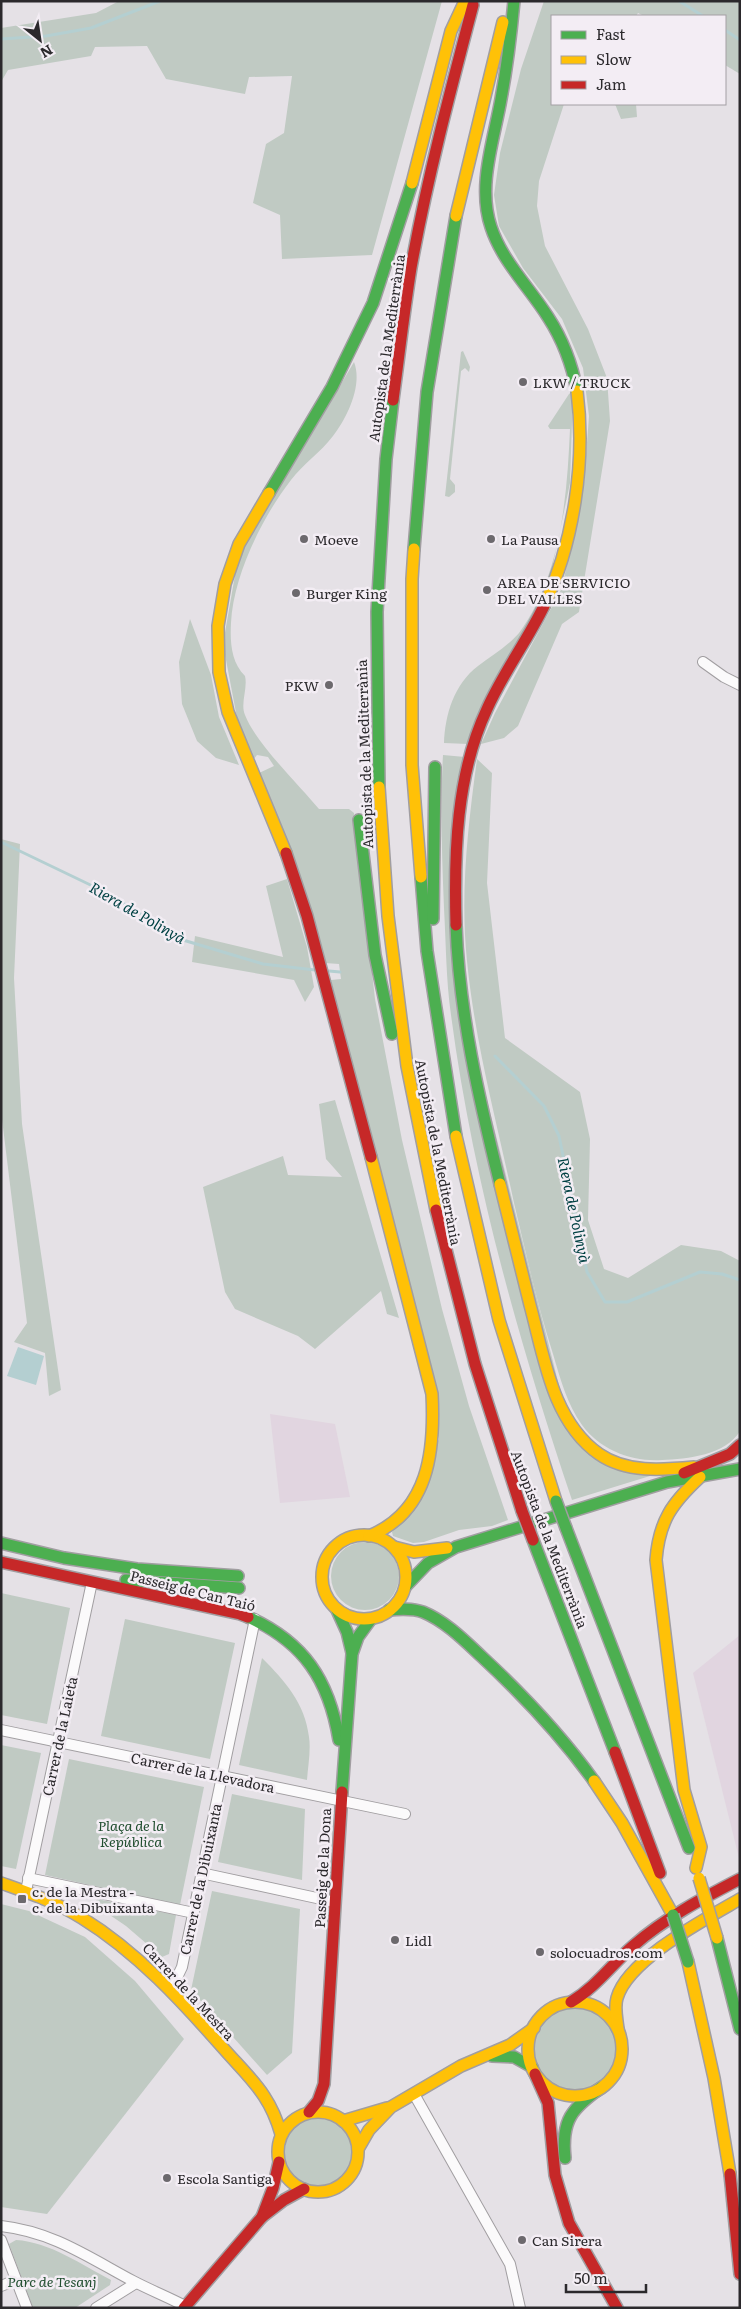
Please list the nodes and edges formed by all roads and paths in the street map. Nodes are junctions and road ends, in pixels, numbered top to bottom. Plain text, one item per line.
1 (465, 1) edge
2 (474, 1) edge
3 (509, 1) edge
4 (514, 1) edge
5 (508, 57) junction
6 (477, 213) dead end
7 (703, 662) dead end
8 (740, 685) edge
9 (435, 767) dead end
10 (359, 820) dead end
11 (431, 992) junction
12 (415, 1114) junction
13 (740, 1445) edge
14 (740, 1469) edge
15 (697, 1472) junction
16 (369, 1536) junction
17 (1, 1543) edge
18 (394, 1547) junction
19 (456, 1547) junction
20 (1, 1557) edge
21 (1, 1562) edge
22 (238, 1576) dead end
23 (92, 1582) junction
24 (405, 1587) junction
25 (239, 1588) dead end
26 (337, 1610) junction
27 (389, 1610) junction
28 (371, 1619) junction
29 (255, 1620) junction
30 (352, 1654) junction
31 (1, 1730) edge
32 (58, 1741) junction
33 (222, 1776) junction
34 (341, 1801) junction
35 (405, 1814) dead end
36 (201, 1873) junction
37 (698, 1873) junction
38 (28, 1878) junction
39 (740, 1879) edge
40 (1, 1883) edge
41 (26, 1891) junction
42 (665, 1897) junction
43 (740, 1899) edge
44 (335, 1902) junction
45 (194, 1913) junction
46 (171, 1990) junction
47 (569, 2003) junction
48 (534, 2028) junction
49 (618, 2029) junction
50 (740, 2029) edge
51 (482, 2056) junction
52 (533, 2071) junction
53 (324, 2084) junction
54 (602, 2088) junction
55 (414, 2094) junction
56 (264, 2095) junction
57 (391, 2107) junction
58 (305, 2114) junction
59 (339, 2118) junction
60 (281, 2134) junction
61 (358, 2149) junction
62 (279, 2162) junction
63 (304, 2189) junction
64 (262, 2217) junction
65 (1, 2226) edge
66 (1, 2240) edge
67 (740, 2274) edge
68 (16, 2280) junction
69 (136, 2283) junction
70 (1, 2286) edge
71 (184, 2307) edge
72 (27, 2308) edge
73 (96, 2308) edge
74 (520, 2308) edge
75 (618, 2308) edge
76 (627, 2308) edge

1 - 16 main road
2 - 12 main road, Autopista de la Mediterrània
3 - 11 main road, Autopista de la Mediterrània
4 - 5 main road
5 - 6 main road
5 - 15 main road
7 - 8 street
9 - 11 main road
10 - 12 main road
11 - 37 main road, Autopista de la Mediterrània, bridge
12 - 42 main road, Autopista de la Mediterrània, bridge
13 - 15 main road
14 - 15 main road
15 - 19 main road
15 - 37 main road
16 - 18 main road
16 - 26 main road
17 - 22 main road, Passeig de Can Taió
18 - 19 main road
18 - 24 main road
19 - 24 main road
20 - 25 main road, Passeig de Can Taió
21 - 23 main road, Passeig de Can Taió
23 - 29 main road, Passeig de Can Taió
23 - 32 street, Carrer de la Laieta
24 - 27 main road
26 - 28 main road
26 - 30 main road, Passeig de la Dona
27 - 28 main road
27 - 42 main road
28 - 30 main road, Passeig de la Dona
29 - 33 street, Carrer de la Dibuixanta
29 - 34 main road, Passeig de Can Taió
30 - 34 main road, Passeig de la Dona
31 - 32 street, Carrer de la Llevadora
32 - 33 street, Carrer de la Llevadora
32 - 38 street, Carrer de la Laieta
33 - 34 street, Carrer de la Llevadora
33 - 36 street, Carrer de la Dibuixanta
34 - 35 street, Carrer de la Llevadora
34 - 44 main road, Passeig de la Dona
36 - 44 street
36 - 45 street, Carrer de la Dibuixanta
37 - 50 main road, Autopista de la Mediterrània, bridge
38 - 41 street, Carrer de la Laieta
38 - 45 street
39 - 47 main road
40 - 41 main road, Carrer de la Mestra
41 - 46 main road, Carrer de la Mestra
42 - 67 main road, bridge
43 - 49 main road
44 - 53 main road, Passeig de la Dona
45 - 46 street, Carrer de la Dibuixanta
46 - 56 main road, Carrer de la Mestra
47 - 48 main road
47 - 49 main road
48 - 51 main road
48 - 52 main road
49 - 54 main road
51 - 52 main road
51 - 55 main road
52 - 54 main road
52 - 75 main road
53 - 58 main road, Passeig de la Dona
53 - 59 main road, Passeig de la Dona
54 - 76 main road
55 - 57 main road
55 - 74 street
56 - 58 main road, Carrer de la Mestra
56 - 60 main road, Carrer de la Mestra
57 - 59 main road
57 - 61 main road
58 - 59 main road
58 - 60 main road
59 - 61 main road
60 - 62 main road
61 - 63 main road
62 - 63 main road
62 - 64 main road
63 - 64 main road
64 - 71 main road
65 - 69 street
66 - 68 street
68 - 70 street
68 - 72 street
69 - 71 street
69 - 73 street

